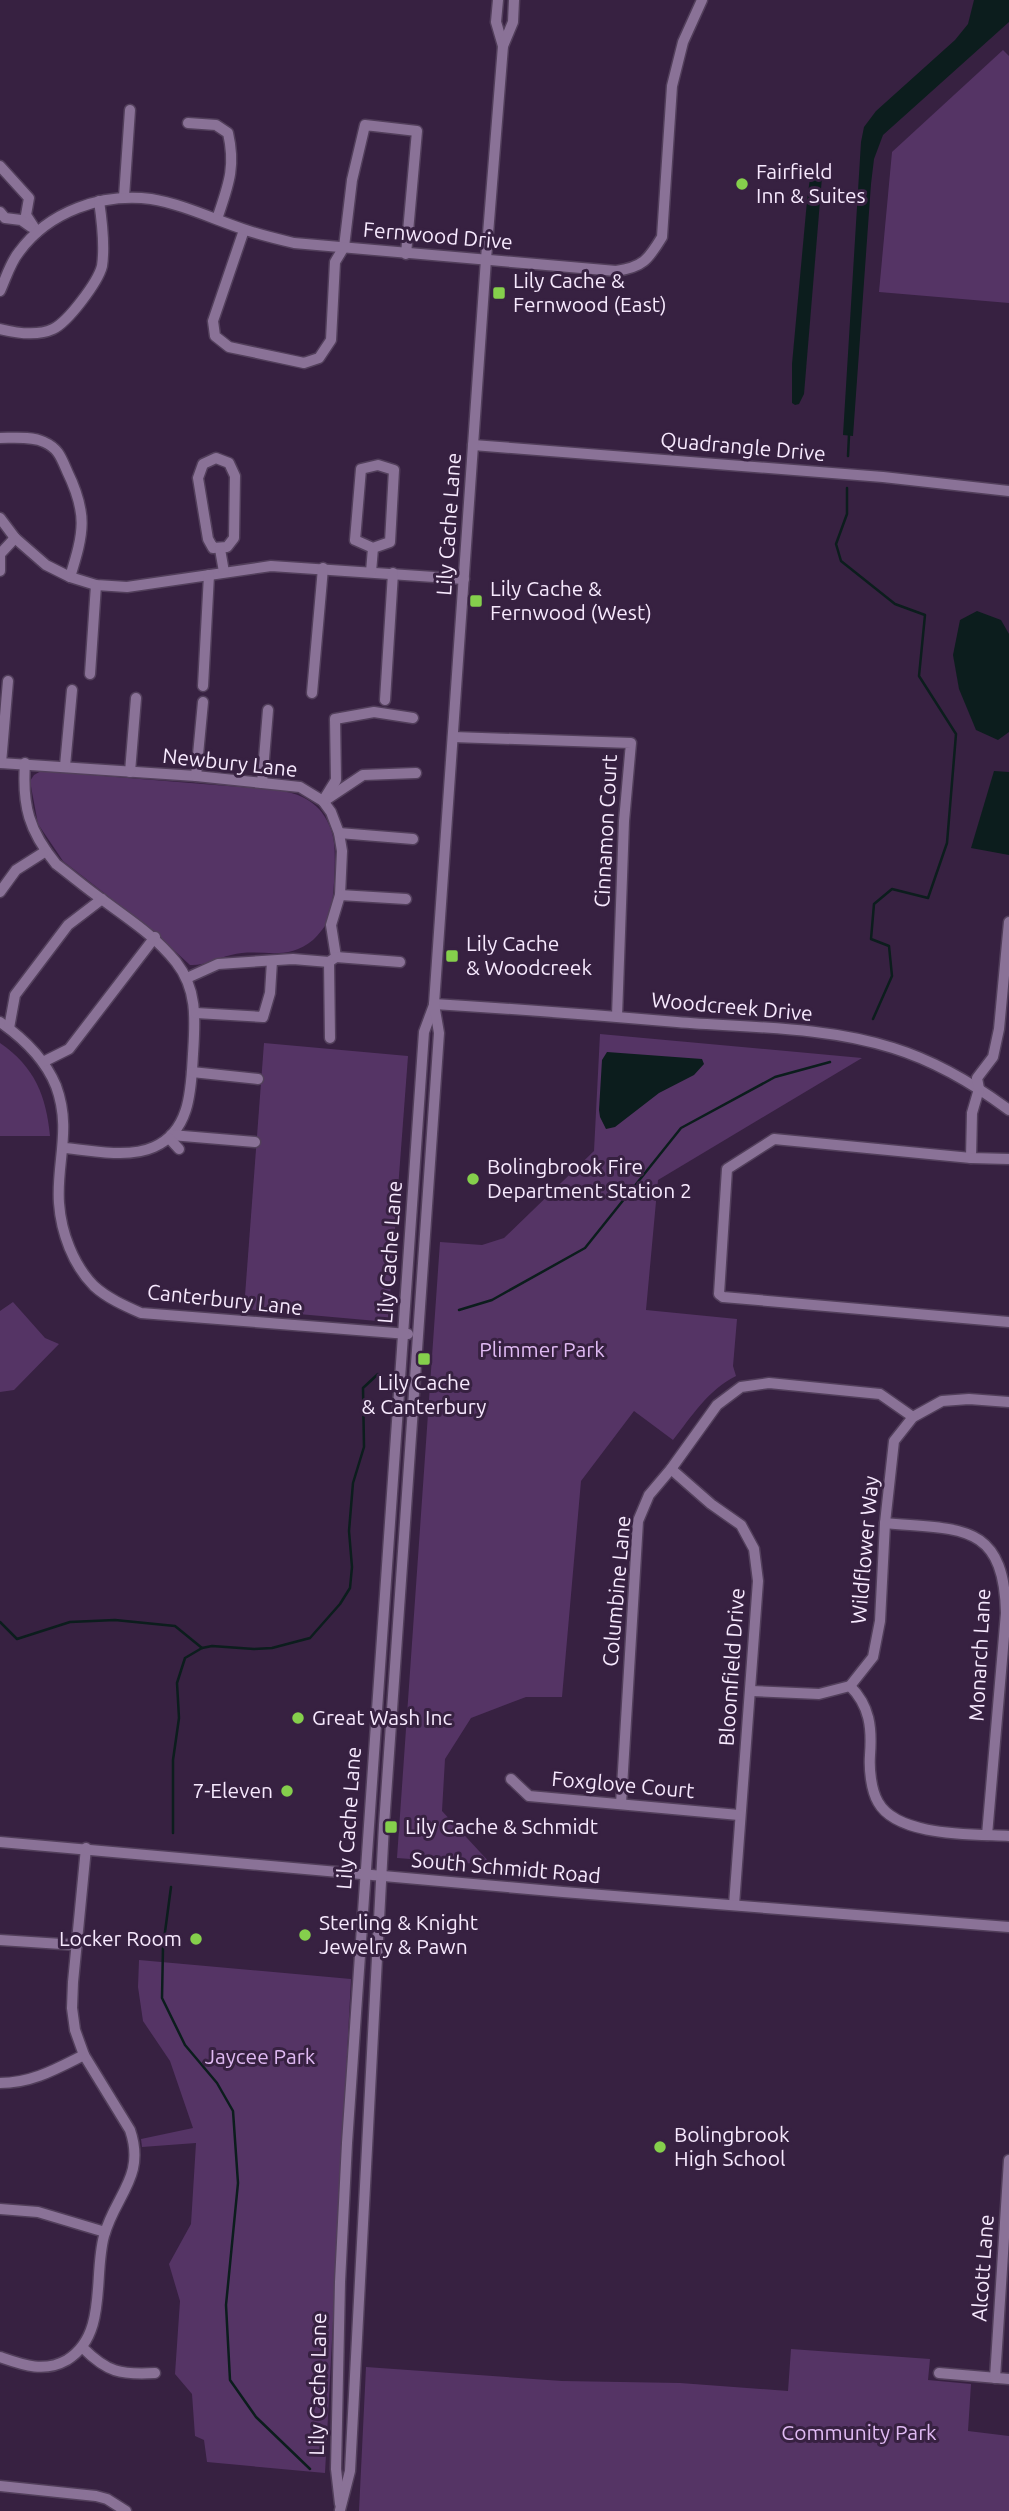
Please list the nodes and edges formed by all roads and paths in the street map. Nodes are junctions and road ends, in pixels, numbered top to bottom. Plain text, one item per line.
1 (498, 0) edge
2 (514, 0) edge
3 (702, 0) edge
4 (503, 46) junction
5 (130, 110) dead end
6 (188, 123) dead end
7 (0, 166) edge
8 (124, 197) junction
9 (99, 201) junction
10 (0, 212) edge
11 (216, 219) junction
12 (244, 230) junction
13 (37, 232) junction
14 (344, 247) junction
15 (406, 254) junction
16 (486, 259) junction
17 (0, 290) edge
18 (0, 329) edge
19 (0, 438) edge
20 (473, 445) junction
21 (1009, 491) edge
22 (0, 518) edge
23 (15, 538) junction
24 (0, 547) edge
25 (373, 548) junction
26 (220, 549) junction
27 (323, 568) junction
28 (0, 571) edge
29 (224, 572) junction
30 (371, 572) junction
31 (393, 573) junction
32 (209, 575) junction
33 (70, 577) junction
34 (464, 579) junction
35 (96, 585) junction
36 (90, 674) dead end
37 (8, 681) dead end
38 (203, 686) dead end
39 (72, 690) dead end
40 (312, 693) dead end
41 (136, 698) dead end
42 (385, 700) dead end
43 (203, 702) dead end
44 (268, 710) dead end
45 (413, 718) dead end
46 (453, 737) junction
47 (1, 763) edge
48 (26, 763) junction
49 (65, 766) junction
50 (130, 772) junction
51 (416, 773) dead end
52 (196, 776) junction
53 (262, 783) junction
54 (323, 802) junction
55 (339, 833) junction
56 (413, 839) dead end
57 (46, 851) junction
58 (0, 892) edge
59 (340, 895) junction
60 (102, 899) junction
61 (406, 899) dead end
62 (1009, 922) edge
63 (155, 937) junction
64 (333, 960) junction
65 (272, 961) junction
66 (400, 962) dead end
67 (187, 978) junction
68 (434, 1004) junction
69 (196, 1013) junction
70 (617, 1016) junction
71 (0, 1022) edge
72 (9, 1028) junction
73 (330, 1038) dead end
74 (43, 1062) junction
75 (192, 1072) junction
76 (258, 1079) dead end
77 (979, 1089) junction
78 (1009, 1110) edge
79 (170, 1136) junction
80 (255, 1142) dead end
81 (64, 1148) junction
82 (179, 1149) dead end
83 (971, 1158) junction
84 (1009, 1159) edge
85 (1009, 1322) edge
86 (402, 1334) junction
87 (418, 1335) junction
88 (1009, 1402) edge
89 (913, 1416) junction
90 (671, 1469) junction
91 (885, 1522) junction
92 (850, 1686) junction
93 (751, 1691) junction
94 (511, 1779) dead end
95 (621, 1804) junction
96 (739, 1815) junction
97 (987, 1835) junction
98 (1009, 1836) edge
99 (0, 1842) edge
100 (86, 1848) junction
101 (365, 1875) junction
102 (381, 1876) junction
103 (734, 1905) junction
104 (1009, 1927) edge
105 (0, 1940) edge
106 (77, 1945) junction
107 (84, 2055) junction
108 (0, 2082) edge
109 (1009, 2160) edge
110 (0, 2209) edge
111 (105, 2232) junction
112 (1006, 2256) edge
113 (83, 2348) junction
114 (0, 2357) edge
115 (155, 2373) dead end
116 (939, 2373) dead end
117 (995, 2378) junction
118 (1009, 2379) edge
119 (0, 2486) edge
120 (126, 2511) edge
121 (340, 2511) edge

1 - 4 street, Lily Cache Lane
2 - 4 street, Lily Cache Lane
3 - 16 street, Fernwood Drive
4 - 16 street, Lily Cache Lane
5 - 8 street
6 - 11 street
7 - 13 street
8 - 9 street, Fernwood Drive
8 - 11 street, Fernwood Drive
9 - 13 street, Fernwood Drive
9 - 18 street
10 - 13 street
11 - 12 street, Fernwood Drive
12 - 14 street, Fernwood Drive
12 - 14 street
13 - 17 street, Fernwood Drive
14 - 15 street, Fernwood Drive
14 - 15 street
15 - 16 street, Fernwood Drive
16 - 20 street, Lily Cache Lane
19 - 33 street
20 - 21 street, Quadrangle Drive
20 - 34 street, Lily Cache Lane
22 - 23 street
23 - 24 street
23 - 28 street
23 - 33 street
25 - 25 street
25 - 30 street
26 - 26 street
26 - 29 street
27 - 29 street
27 - 30 street
27 - 40 street
29 - 32 street
30 - 31 street
31 - 34 street
31 - 42 street
32 - 35 street
32 - 38 street
33 - 35 street
34 - 46 street, Lily Cache Lane
35 - 36 street
37 - 47 street
39 - 49 street
41 - 50 street
43 - 52 street
44 - 53 street
45 - 54 street
46 - 68 street, Lily Cache Lane
46 - 70 street, Cinnamon Court
47 - 48 street, Newbury Lane
48 - 49 street, Newbury Lane
48 - 57 street
49 - 50 street, Newbury Lane
50 - 52 street, Newbury Lane
51 - 54 street
52 - 53 street, Newbury Lane
53 - 54 street, Newbury Lane
54 - 55 street
55 - 56 street
55 - 59 street
57 - 58 street
57 - 60 street
59 - 61 street
59 - 64 street
60 - 63 street
60 - 72 street
62 - 77 street
63 - 67 street
63 - 74 street
64 - 65 street
64 - 66 street
64 - 73 street
65 - 67 street
65 - 69 street
67 - 69 street
68 - 70 street, Woodcreek Drive
68 - 86 street, Lily Cache Lane
68 - 87 street, Lily Cache Lane
69 - 75 street
70 - 77 street, Woodcreek Drive
71 - 72 street, Canterbury Lane
72 - 74 street, Canterbury Lane
74 - 81 street, Canterbury Lane
75 - 76 street
75 - 79 street
77 - 78 street, Woodcreek Drive
77 - 83 street
79 - 80 street
79 - 81 street
79 - 82 street
81 - 86 street, Canterbury Lane
83 - 84 street
83 - 85 street
86 - 87 street, Canterbury Lane
86 - 101 street, Lily Cache Lane
87 - 102 street, Lily Cache Lane
88 - 89 street
89 - 90 street, Columbine Lane
89 - 91 street, Wildflower Way
90 - 93 street, Bloomfield Drive
90 - 95 street, Columbine Lane
91 - 92 street, Wildflower Way
91 - 97 street, Monarch Lane
92 - 93 street
92 - 97 street
93 - 96 street, Bloomfield Drive
94 - 95 street, Foxglove Court
95 - 96 street, Foxglove Court
96 - 103 street, Bloomfield Drive
97 - 98 street
99 - 100 street, South Schmidt Road
100 - 101 street, South Schmidt Road
100 - 106 street
101 - 102 street, South Schmidt Road
101 - 121 street, Lily Cache Lane
102 - 103 street, South Schmidt Road
102 - 121 street, Lily Cache Lane
103 - 104 street, South Schmidt Road
105 - 106 street
106 - 107 street
107 - 108 street
107 - 111 street
109 - 112 street, Alcott Lane
110 - 111 street
111 - 113 street
112 - 117 street, Alcott Lane
113 - 114 street
113 - 115 street
116 - 117 street
117 - 118 street
119 - 120 street

